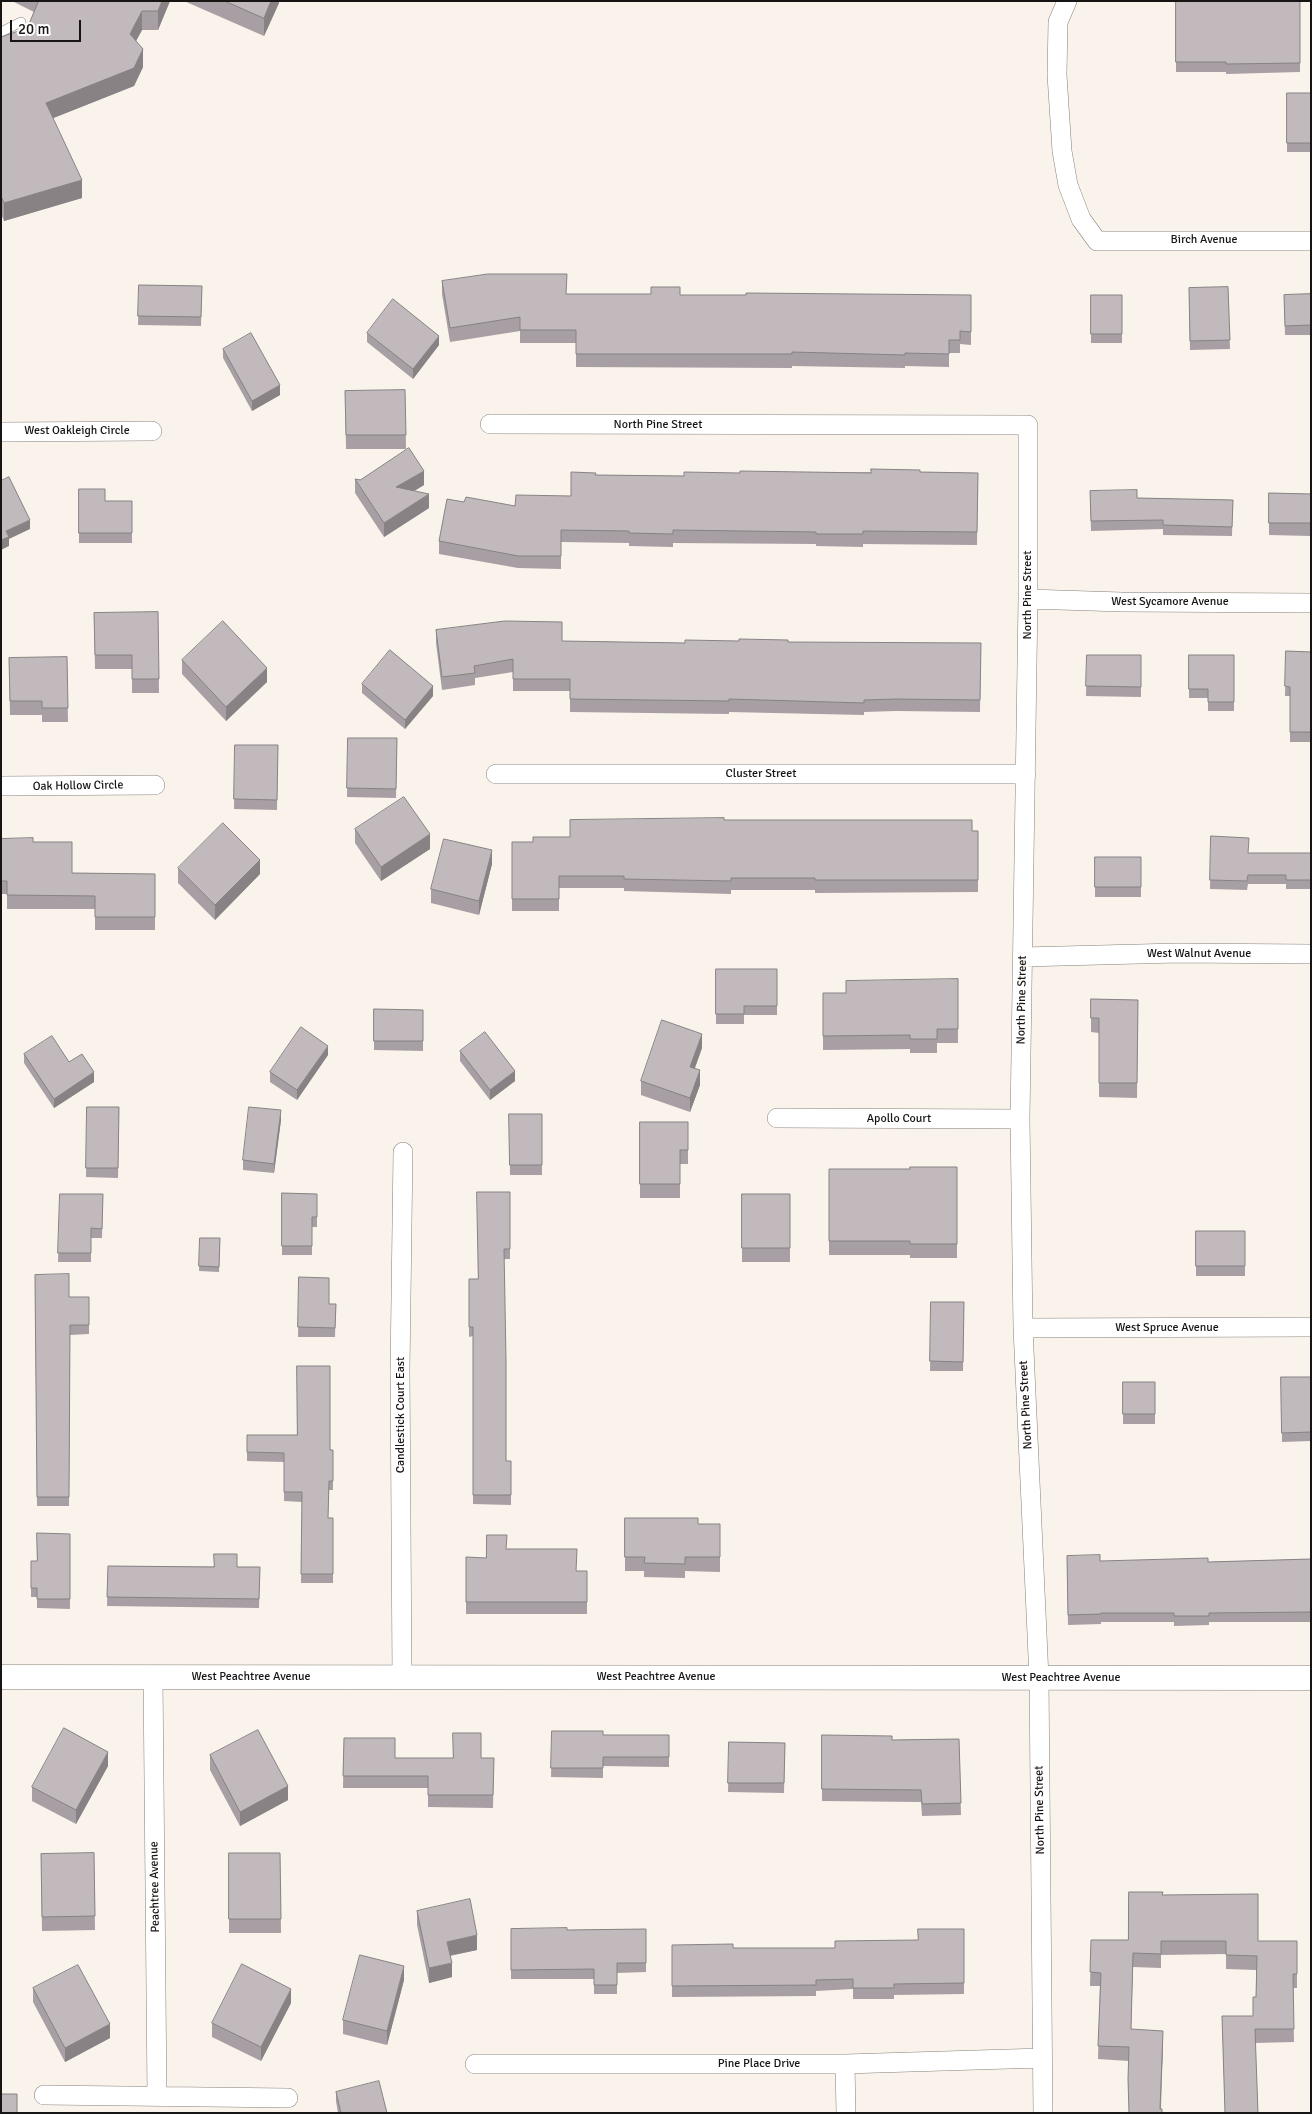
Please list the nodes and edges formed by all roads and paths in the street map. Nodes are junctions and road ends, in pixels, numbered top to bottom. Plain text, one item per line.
1 (1067, 1) edge
2 (21, 22) dead end
3 (1, 32) edge
4 (1311, 241) edge
5 (490, 424) dead end
6 (152, 431) dead end
7 (1, 432) edge
8 (1028, 599) junction
9 (1311, 603) edge
10 (496, 774) dead end
11 (1026, 774) junction
12 (155, 785) dead end
13 (1, 786) edge
14 (1311, 954) edge
15 (1023, 957) junction
16 (777, 1118) dead end
17 (1020, 1119) junction
18 (403, 1152) dead end
19 (1311, 1327) edge
20 (1023, 1328) junction
21 (1, 1677) edge
22 (153, 1677) junction
23 (402, 1677) junction
24 (1039, 1678) junction
25 (1311, 1678) edge
26 (1042, 2058) junction
27 (475, 2064) dead end
28 (845, 2064) junction
29 (44, 2095) dead end
30 (157, 2096) junction
31 (288, 2098) dead end
32 (846, 2113) edge
33 (1043, 2113) edge

1 - 4 street, Birch Avenue
2 - 3 lane
5 - 8 street, North Pine Street
6 - 7 street, West Oakleigh Circle
8 - 9 street, West Sycamore Avenue
8 - 11 street, North Pine Street
10 - 11 street, Cluster Street
11 - 15 street, North Pine Street
12 - 13 street, Oak Hollow Circle
14 - 15 street, West Walnut Avenue
15 - 17 street, North Pine Street
16 - 17 street, Apollo Court
17 - 20 street, North Pine Street
18 - 23 street, Candlestick Court East
19 - 20 street, West Spruce Avenue
20 - 24 street, North Pine Street
21 - 22 street, West Peachtree Avenue
22 - 23 street, West Peachtree Avenue
22 - 30 street, Peachtree Avenue
23 - 24 street, West Peachtree Avenue
24 - 25 street, West Peachtree Avenue
24 - 26 street, North Pine Street
26 - 28 street, Pine Place Drive
26 - 33 street, North Pine Street
27 - 28 street, Pine Place Drive
28 - 32 street
29 - 30 street
30 - 31 street

